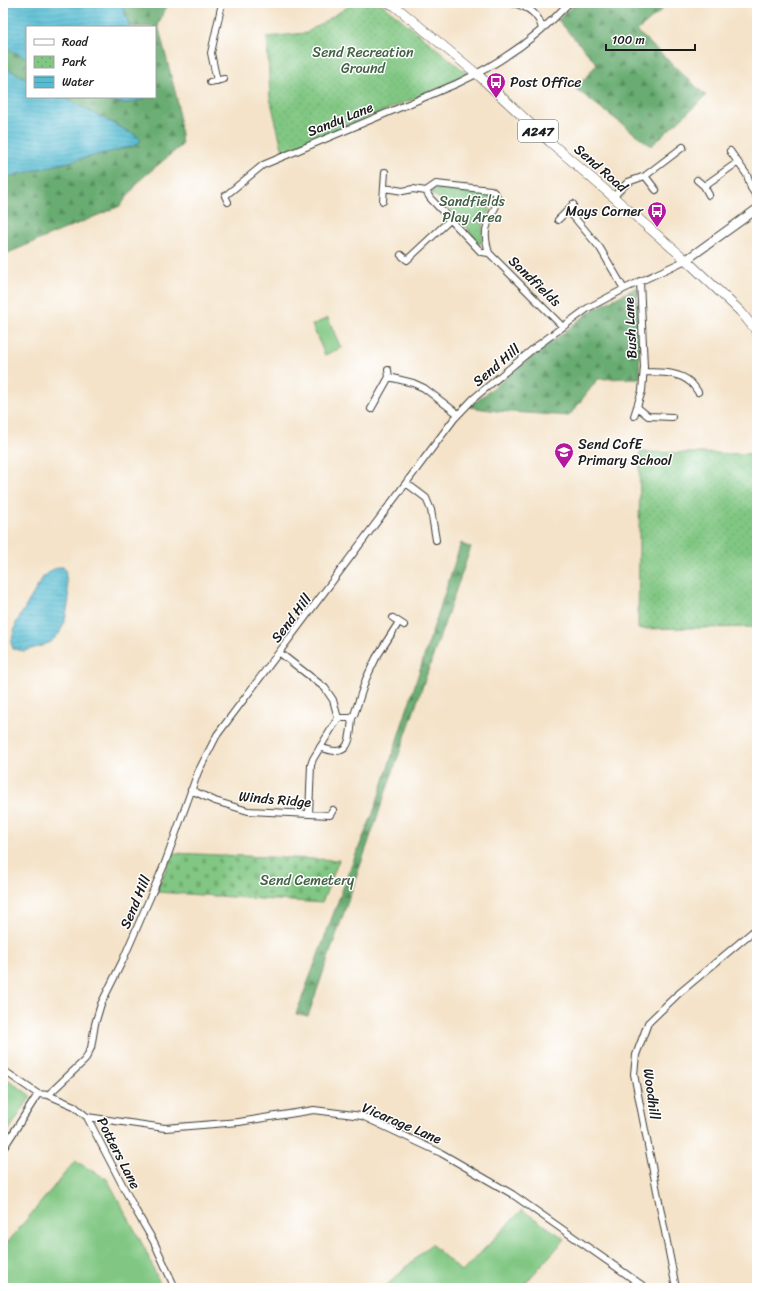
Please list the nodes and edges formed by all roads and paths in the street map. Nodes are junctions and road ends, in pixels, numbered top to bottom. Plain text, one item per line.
1 (222, 3) edge
2 (390, 3) edge
3 (512, 3) edge
4 (569, 3) edge
5 (542, 29) junction
6 (477, 74) junction
7 (224, 79) dead end
8 (683, 147) dead end
9 (730, 151) dead end
10 (738, 162) junction
11 (385, 172) dead end
12 (645, 176) junction
13 (697, 180) dead end
14 (704, 186) junction
15 (384, 188) junction
16 (426, 190) junction
17 (656, 190) dead end
18 (709, 195) dead end
19 (613, 197) junction
20 (757, 197) edge
21 (383, 201) dead end
22 (228, 202) dead end
23 (573, 204) dead end
24 (757, 209) edge
25 (568, 210) junction
26 (451, 219) junction
27 (558, 220) dead end
28 (489, 254) junction
29 (401, 255) dead end
30 (686, 260) junction
31 (640, 282) junction
32 (624, 289) junction
33 (563, 327) junction
34 (757, 332) edge
35 (388, 370) dead end
36 (644, 372) junction
37 (389, 377) junction
38 (698, 392) dead end
39 (637, 407) junction
40 (371, 409) dead end
41 (455, 409) junction
42 (634, 416) dead end
43 (672, 417) dead end
44 (406, 483) junction
45 (436, 540) dead end
46 (404, 626) dead end
47 (280, 653) junction
48 (338, 718) junction
49 (352, 718) junction
50 (320, 747) junction
51 (191, 790) junction
52 (333, 810) dead end
53 (309, 814) junction
54 (757, 928) edge
55 (3, 1070) edge
56 (38, 1094) junction
57 (48, 1095) junction
58 (87, 1117) junction
59 (3, 1149) edge
60 (175, 1288) edge
61 (646, 1288) edge
62 (676, 1288) edge

1 - 7 street
2 - 6 main road, Send Road / A247
3 - 5 street
4 - 5 street
5 - 6 street
6 - 19 main road, Send Road / A247
6 - 22 street, Sandy Lane
8 - 12 street
9 - 10 street
10 - 14 street
10 - 20 street
11 - 15 street
12 - 17 street
12 - 19 street
13 - 14 street
14 - 18 street
15 - 16 street, Sandfields
15 - 21 street
16 - 26 street, Sandfields
16 - 28 street, Sandfields
19 - 30 main road, Send Road / A247
23 - 25 street
24 - 30 main road
25 - 27 street
25 - 32 street
26 - 28 street, Sandfields
26 - 29 street
28 - 33 street, Sandfields
30 - 31 street, Send Hill
30 - 34 main road, A247
31 - 32 street, Send Hill
31 - 36 street, Bush Lane
32 - 33 street, Send Hill
33 - 41 street, Send Hill
35 - 37 street
36 - 38 street, Bush Lane
36 - 39 street, Bush Lane
37 - 40 street
37 - 41 street
39 - 42 street, Bush Lane
39 - 43 street
41 - 44 street, Send Hill
44 - 45 street
44 - 47 street, Send Hill
46 - 49 street
47 - 48 street
47 - 51 street, Send Hill
48 - 49 street
48 - 50 street
49 - 50 street
50 - 53 street
51 - 53 street, Winds Ridge
51 - 57 street, Send Hill
52 - 53 street, Winds Ridge
54 - 62 street, Woodhill
55 - 56 street, Potters Lane
56 - 57 street, Potters Lane
56 - 59 street
57 - 58 street, Potters Lane
58 - 60 street, Potters Lane
58 - 61 street, Vicarage Lane

